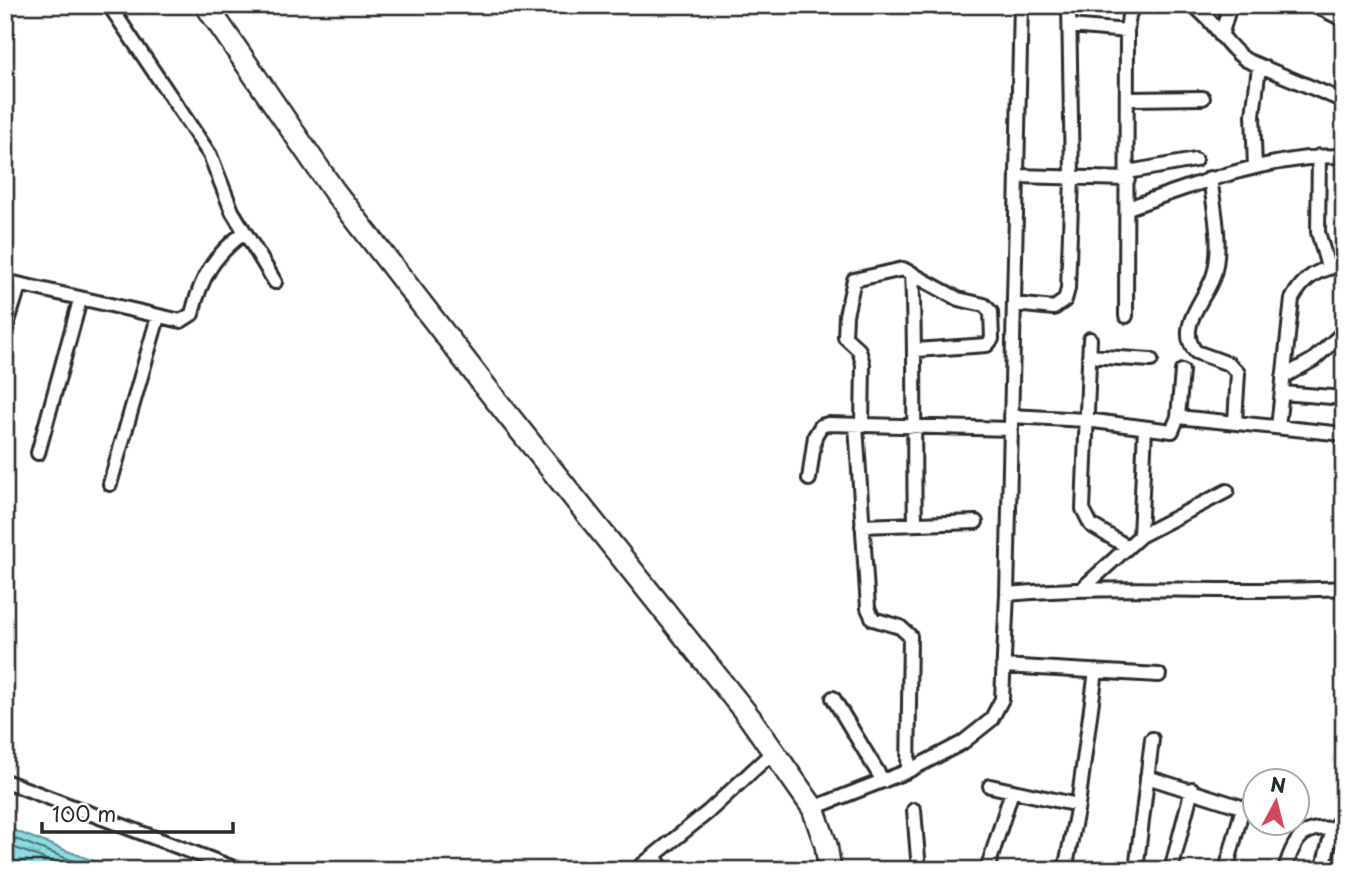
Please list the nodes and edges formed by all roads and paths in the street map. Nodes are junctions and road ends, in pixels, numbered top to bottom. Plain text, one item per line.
1 (109, 5) edge
2 (206, 5) edge
3 (1020, 5) edge
4 (1069, 5) edge
5 (1134, 5) edge
6 (1192, 5) edge
7 (1230, 5) edge
8 (1314, 5) edge
9 (1344, 20) edge
10 (1070, 26) junction
11 (1127, 31) junction
12 (1221, 36) junction
13 (1259, 67) junction
14 (1203, 98) dead end
15 (1129, 99) junction
16 (1344, 101) edge
17 (1319, 156) junction
18 (1344, 156) edge
19 (1195, 160) dead end
20 (1255, 167) junction
21 (1017, 176) junction
22 (1128, 176) junction
23 (1072, 177) junction
24 (1210, 178) junction
25 (1128, 208) junction
26 (245, 232) junction
27 (1344, 265) edge
28 (1328, 267) junction
29 (912, 273) junction
30 (5, 281) edge
31 (275, 282) dead end
32 (19, 286) junction
33 (80, 300) junction
34 (1014, 304) junction
35 (1126, 316) dead end
36 (158, 317) junction
37 (992, 317) junction
38 (1014, 318) junction
39 (5, 331) edge
40 (1344, 332) edge
41 (1090, 339) dead end
42 (916, 350) junction
43 (1088, 356) junction
44 (1152, 360) dead end
45 (1182, 371) dead end
46 (1283, 377) junction
47 (1282, 393) junction
48 (1344, 398) edge
49 (1178, 417) junction
50 (1086, 420) junction
51 (1235, 422) junction
52 (1011, 423) junction
53 (859, 425) junction
54 (1278, 427) junction
55 (913, 428) junction
56 (1145, 428) junction
57 (1344, 434) edge
58 (38, 453) dead end
59 (809, 479) dead end
60 (110, 484) dead end
61 (1227, 492) dead end
62 (915, 522) junction
63 (976, 522) dead end
64 (862, 526) junction
65 (1140, 536) junction
66 (1126, 546) junction
67 (1084, 587) junction
68 (1344, 588) edge
69 (1007, 594) junction
70 (1003, 666) junction
71 (1096, 671) junction
72 (1159, 675) dead end
73 (833, 698) dead end
74 (1152, 738) dead end
75 (774, 751) junction
76 (908, 771) junction
77 (1147, 777) junction
78 (5, 781) edge
79 (883, 781) junction
80 (990, 786) dead end
81 (1192, 789) junction
82 (1012, 791) junction
83 (1078, 805) junction
84 (1240, 806) edge
85 (813, 808) junction
86 (914, 810) dead end
87 (1344, 815) edge
88 (1338, 831) edge
89 (1240, 833) edge
90 (655, 857) junction
91 (239, 870) edge
92 (636, 870) edge
93 (663, 870) edge
94 (830, 870) edge
95 (919, 870) edge
96 (987, 870) edge
97 (1065, 870) edge
98 (1136, 870) edge
99 (1171, 870) edge
100 (1226, 870) edge
101 (1285, 870) edge
102 (1321, 870) edge

1 - 26 street
2 - 75 highway
3 - 21 street
4 - 10 street
5 - 11 street
6 - 12 street
7 - 12 street
8 - 9 street
10 - 11 street
10 - 23 street
11 - 15 street
12 - 13 street
13 - 16 street
13 - 20 street
14 - 15 street
15 - 22 street
17 - 18 street
17 - 20 street
17 - 28 street
19 - 22 street
20 - 24 street
21 - 23 street
21 - 34 street
22 - 23 street
22 - 25 street
23 - 34 street
24 - 25 street
24 - 51 street
25 - 35 street
26 - 31 street
26 - 36 street
27 - 28 street
28 - 46 street
29 - 37 street
29 - 42 street
29 - 53 street
30 - 32 street
32 - 33 street
32 - 39 street
33 - 36 street
33 - 58 street
34 - 38 street
36 - 60 street
37 - 38 street
37 - 42 street
38 - 52 street
40 - 46 street
41 - 43 street
42 - 55 street
43 - 44 street
43 - 50 street
45 - 49 street
46 - 47 street
47 - 48 street
47 - 54 street
49 - 51 street
49 - 56 street
50 - 52 street
50 - 56 street
50 - 66 street
51 - 54 street
52 - 55 street
52 - 69 street
53 - 55 street
53 - 59 street
53 - 64 street
54 - 57 street
55 - 62 street
56 - 65 street
61 - 65 street
62 - 63 street
62 - 64 street
64 - 76 street
65 - 66 street
66 - 67 street
67 - 68 street
67 - 69 street
69 - 70 street
70 - 71 street
70 - 76 street
71 - 72 street
71 - 83 street
73 - 79 street
74 - 77 street
75 - 85 highway
75 - 90 street
76 - 79 street
77 - 81 street
77 - 98 street
78 - 91 street
79 - 85 street
80 - 82 street
81 - 84 street
81 - 99 street
82 - 83 street
82 - 96 street
83 - 97 street
85 - 94 highway
86 - 95 street
87 - 88 street
88 - 101 street
88 - 102 street
89 - 100 street
90 - 92 street
90 - 93 street

